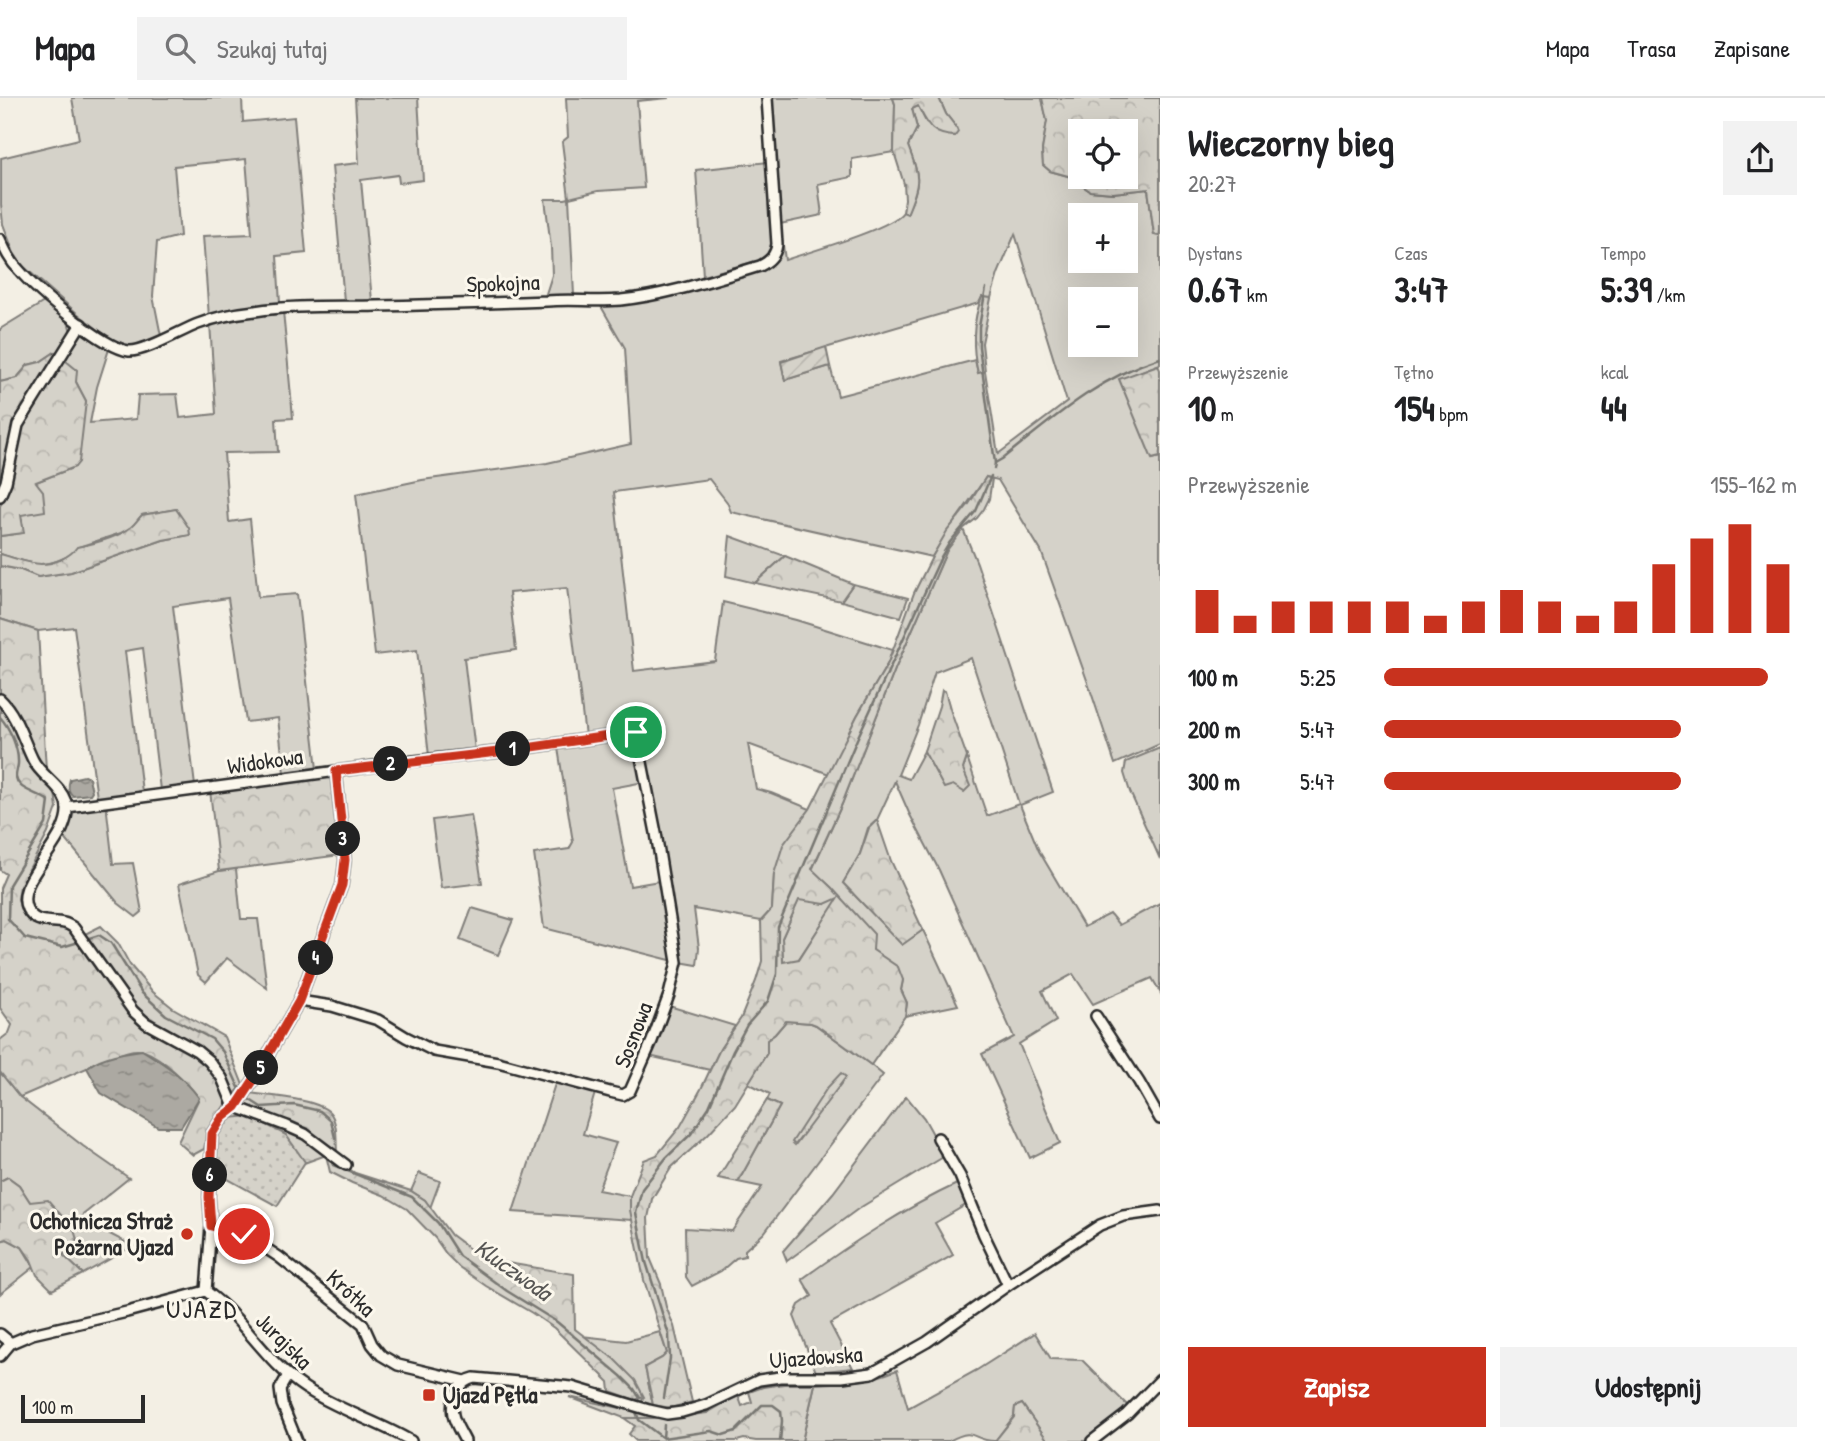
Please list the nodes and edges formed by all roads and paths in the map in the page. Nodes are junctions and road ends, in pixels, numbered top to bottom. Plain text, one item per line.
1 (767, 98) edge
2 (0, 239) edge
3 (81, 324) junction
4 (0, 496) edge
5 (0, 699) edge
6 (636, 732) joint
7 (336, 771) junction
8 (66, 807) junction
9 (299, 1001) junction
10 (1096, 1016) dead end
11 (236, 1107) junction
12 (1160, 1119) edge
13 (938, 1138) dead end
14 (346, 1165) dead end
15 (1160, 1211) edge
16 (211, 1226) junction
17 (1008, 1285) junction
18 (206, 1291) junction
19 (0, 1334) edge
20 (11, 1343) junction
21 (0, 1356) edge
22 (288, 1376) junction
23 (1160, 1380) edge
24 (465, 1381) junction
25 (297, 1440) edge
26 (411, 1441) edge
27 (465, 1441) edge
28 (1092, 1441) edge

1 - 3 street, Spokojna
2 - 3 street
3 - 4 street
5 - 8 street
6 - 7 street, Widokowa
6 - 9 street, Sosnowa
7 - 8 street, Widokowa
7 - 9 street
8 - 11 street
9 - 11 street
10 - 12 street
11 - 14 street
11 - 16 street
13 - 17 street
15 - 17 street, Ujazdowska
16 - 18 street
16 - 24 street, Krótka
17 - 24 street, Ujazdowska
18 - 20 street
18 - 22 street, Jurajska
19 - 20 street
20 - 21 street
22 - 25 street
22 - 26 street, Jurajska
23 - 28 street
24 - 27 street

